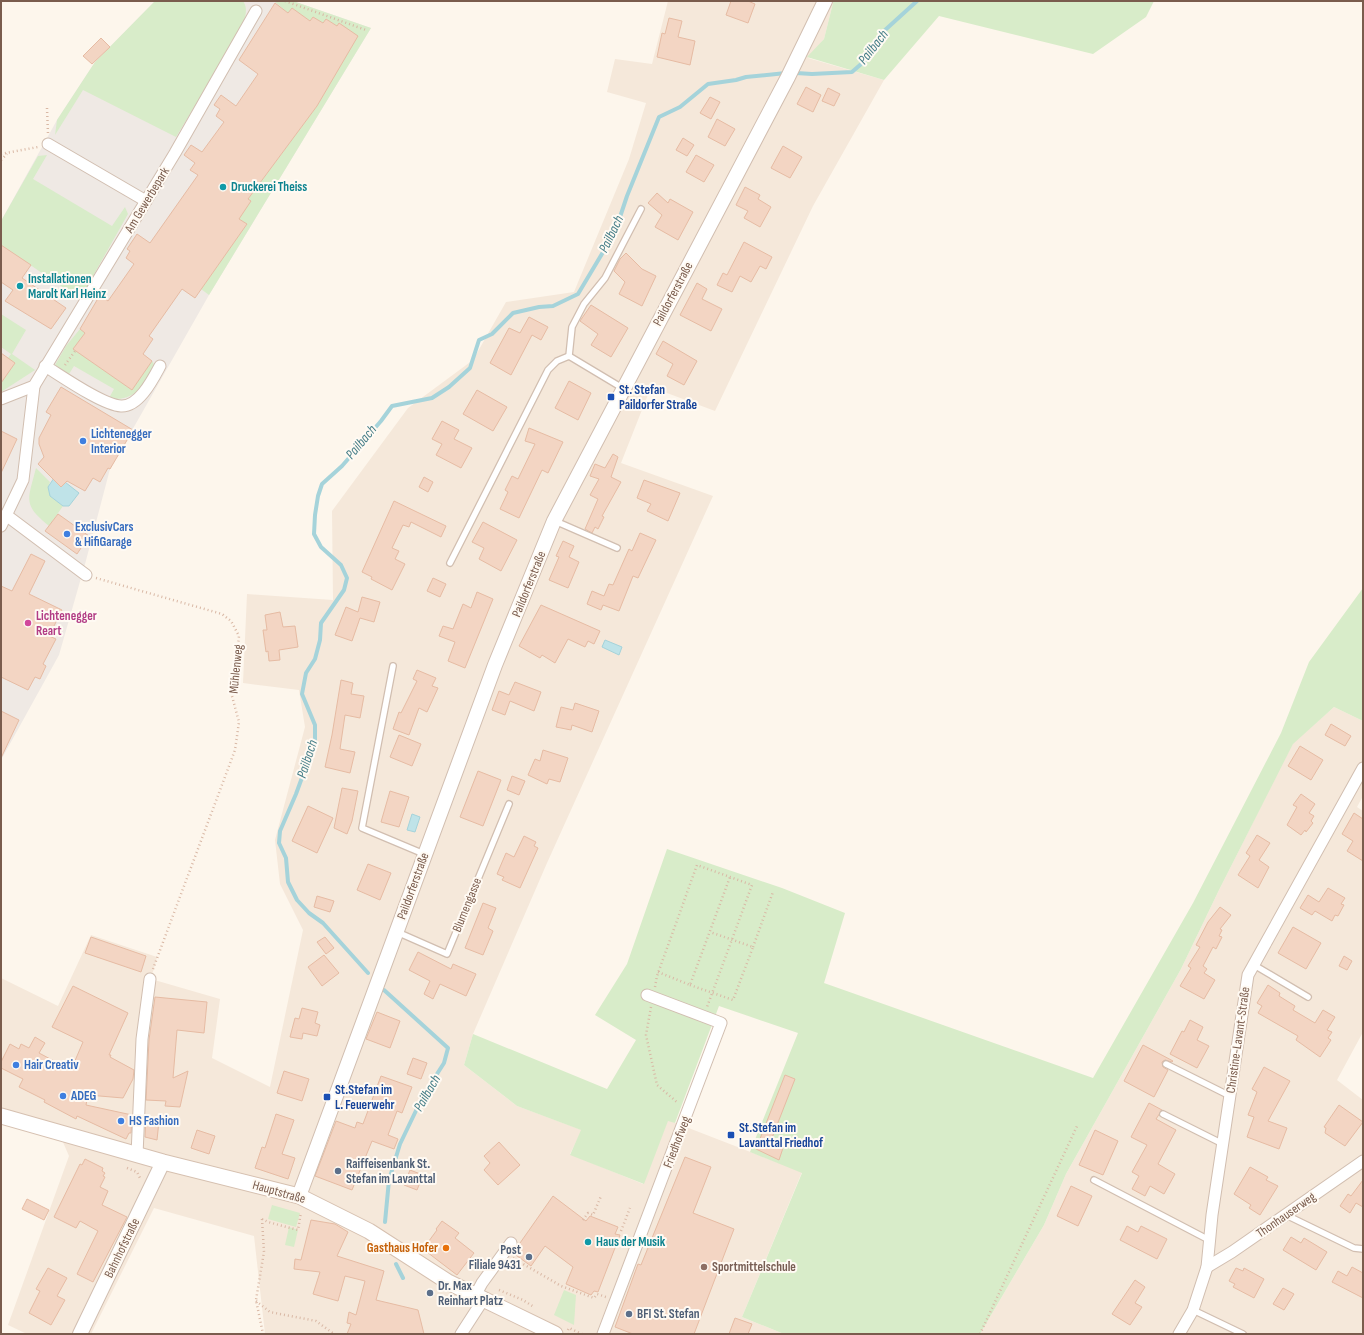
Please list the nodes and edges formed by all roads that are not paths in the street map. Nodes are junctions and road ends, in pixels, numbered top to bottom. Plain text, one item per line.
1 (823, 2) edge
2 (256, 11) dead end
3 (48, 144) road end
4 (146, 201) junction
5 (640, 209) dead end
6 (569, 356) junction
7 (46, 366) junction
8 (160, 366) dead end
9 (34, 386) junction
10 (624, 388) junction
11 (1, 399) edge
12 (554, 520) junction
13 (3, 521) edge
14 (617, 548) dead end
15 (450, 563) dead end
16 (86, 575) road end
17 (393, 666) dead end
18 (1363, 768) edge
19 (509, 804) dead end
20 (425, 855) junction
21 (396, 932) junction
22 (1254, 965) junction
23 (150, 979) road end
24 (650, 996) road end
25 (1308, 997) dead end
26 (1166, 1064) dead end
27 (1230, 1096) junction
28 (1163, 1114) dead end
29 (1, 1116) edge
30 (1223, 1144) junction
31 (137, 1155) junction
32 (1363, 1161) edge
33 (163, 1162) junction
34 (1094, 1180) dead end
35 (299, 1196) junction
36 (1286, 1215) junction
37 (1209, 1240) junction
38 (511, 1243) dead end
39 (1363, 1248) edge
40 (1206, 1267) junction
41 (479, 1298) junction
42 (1194, 1310) junction
43 (80, 1334) edge
44 (461, 1334) edge
45 (555, 1334) edge
46 (603, 1334) edge
47 (1179, 1334) edge
48 (1243, 1334) edge

1 - 10 street, Paildorferstraße
2 - 4 street, Am Gewerbepark
3 - 4 street
4 - 7 street, Am Gewerbepark
5 - 6 lane
6 - 10 lane
6 - 15 lane
7 - 8 street
7 - 9 street, Am Gewerbepark
9 - 11 street
9 - 13 street, Am Gewerbepark
10 - 12 street, Paildorferstraße
12 - 14 lane
12 - 20 street, Paildorferstraße
13 - 16 street
17 - 20 lane
18 - 22 street, Christine-Lavant-Straße
19 - 21 lane, Blumengasse
20 - 21 street, Paildorferstraße
21 - 35 street, Paildorferstraße
22 - 25 lane
22 - 27 street, Christine-Lavant-Straße
23 - 31 street
24 - 46 street, Friedhofweg
26 - 27 lane
27 - 30 street, Christine-Lavant-Straße
28 - 30 lane
29 - 31 main road, Hauptstraße
30 - 37 street, Christine-Lavant-Straße
31 - 33 main road, Hauptstraße
32 - 36 street, Thonhauserweg
33 - 35 main road, Hauptstraße
33 - 43 street, Bahnhofstraße
34 - 37 lane
35 - 41 main road, Hauptstraße
36 - 39 lane
36 - 40 street, Thonhauserweg
37 - 40 street, Christine-Lavant-Straße
38 - 41 street
40 - 42 street, Christine-Lavant-Straße
41 - 44 street
41 - 45 main road, Hauptstraße
42 - 47 street, Christine-Lavant-Straße
42 - 48 lane

